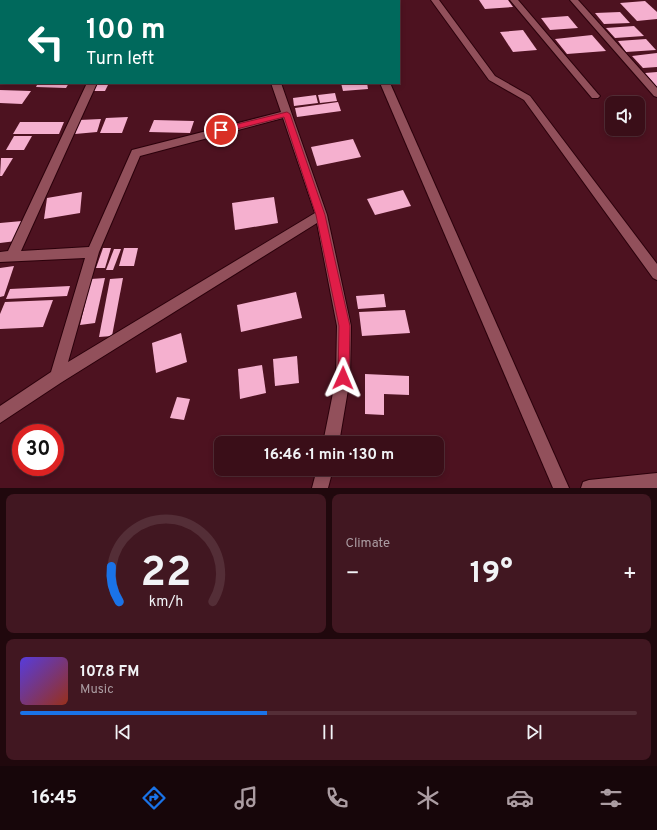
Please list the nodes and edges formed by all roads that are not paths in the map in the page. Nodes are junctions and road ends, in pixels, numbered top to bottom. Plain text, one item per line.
1 (435, 0) edge
2 (514, 0) edge
3 (574, 0) edge
4 (92, 84) edge
5 (276, 84) edge
6 (385, 84) edge
7 (657, 94) edge
8 (595, 96) dead end
9 (287, 114) junction
10 (321, 215) junction
11 (94, 252) junction
12 (6, 257) edge
13 (657, 274) edge
14 (57, 377) junction
15 (0, 415) edge
16 (332, 436) edge
17 (323, 476) edge
18 (657, 481) edge
19 (320, 488) edge
20 (561, 488) edge
21 (589, 488) edge

1 - 13 street
2 - 8 street
3 - 7 street
4 - 12 street
5 - 9 street
6 - 20 street
9 - 10 street
9 - 11 street
10 - 14 street
10 - 16 street
11 - 12 street
11 - 14 street
14 - 15 street
17 - 19 street
18 - 21 street

